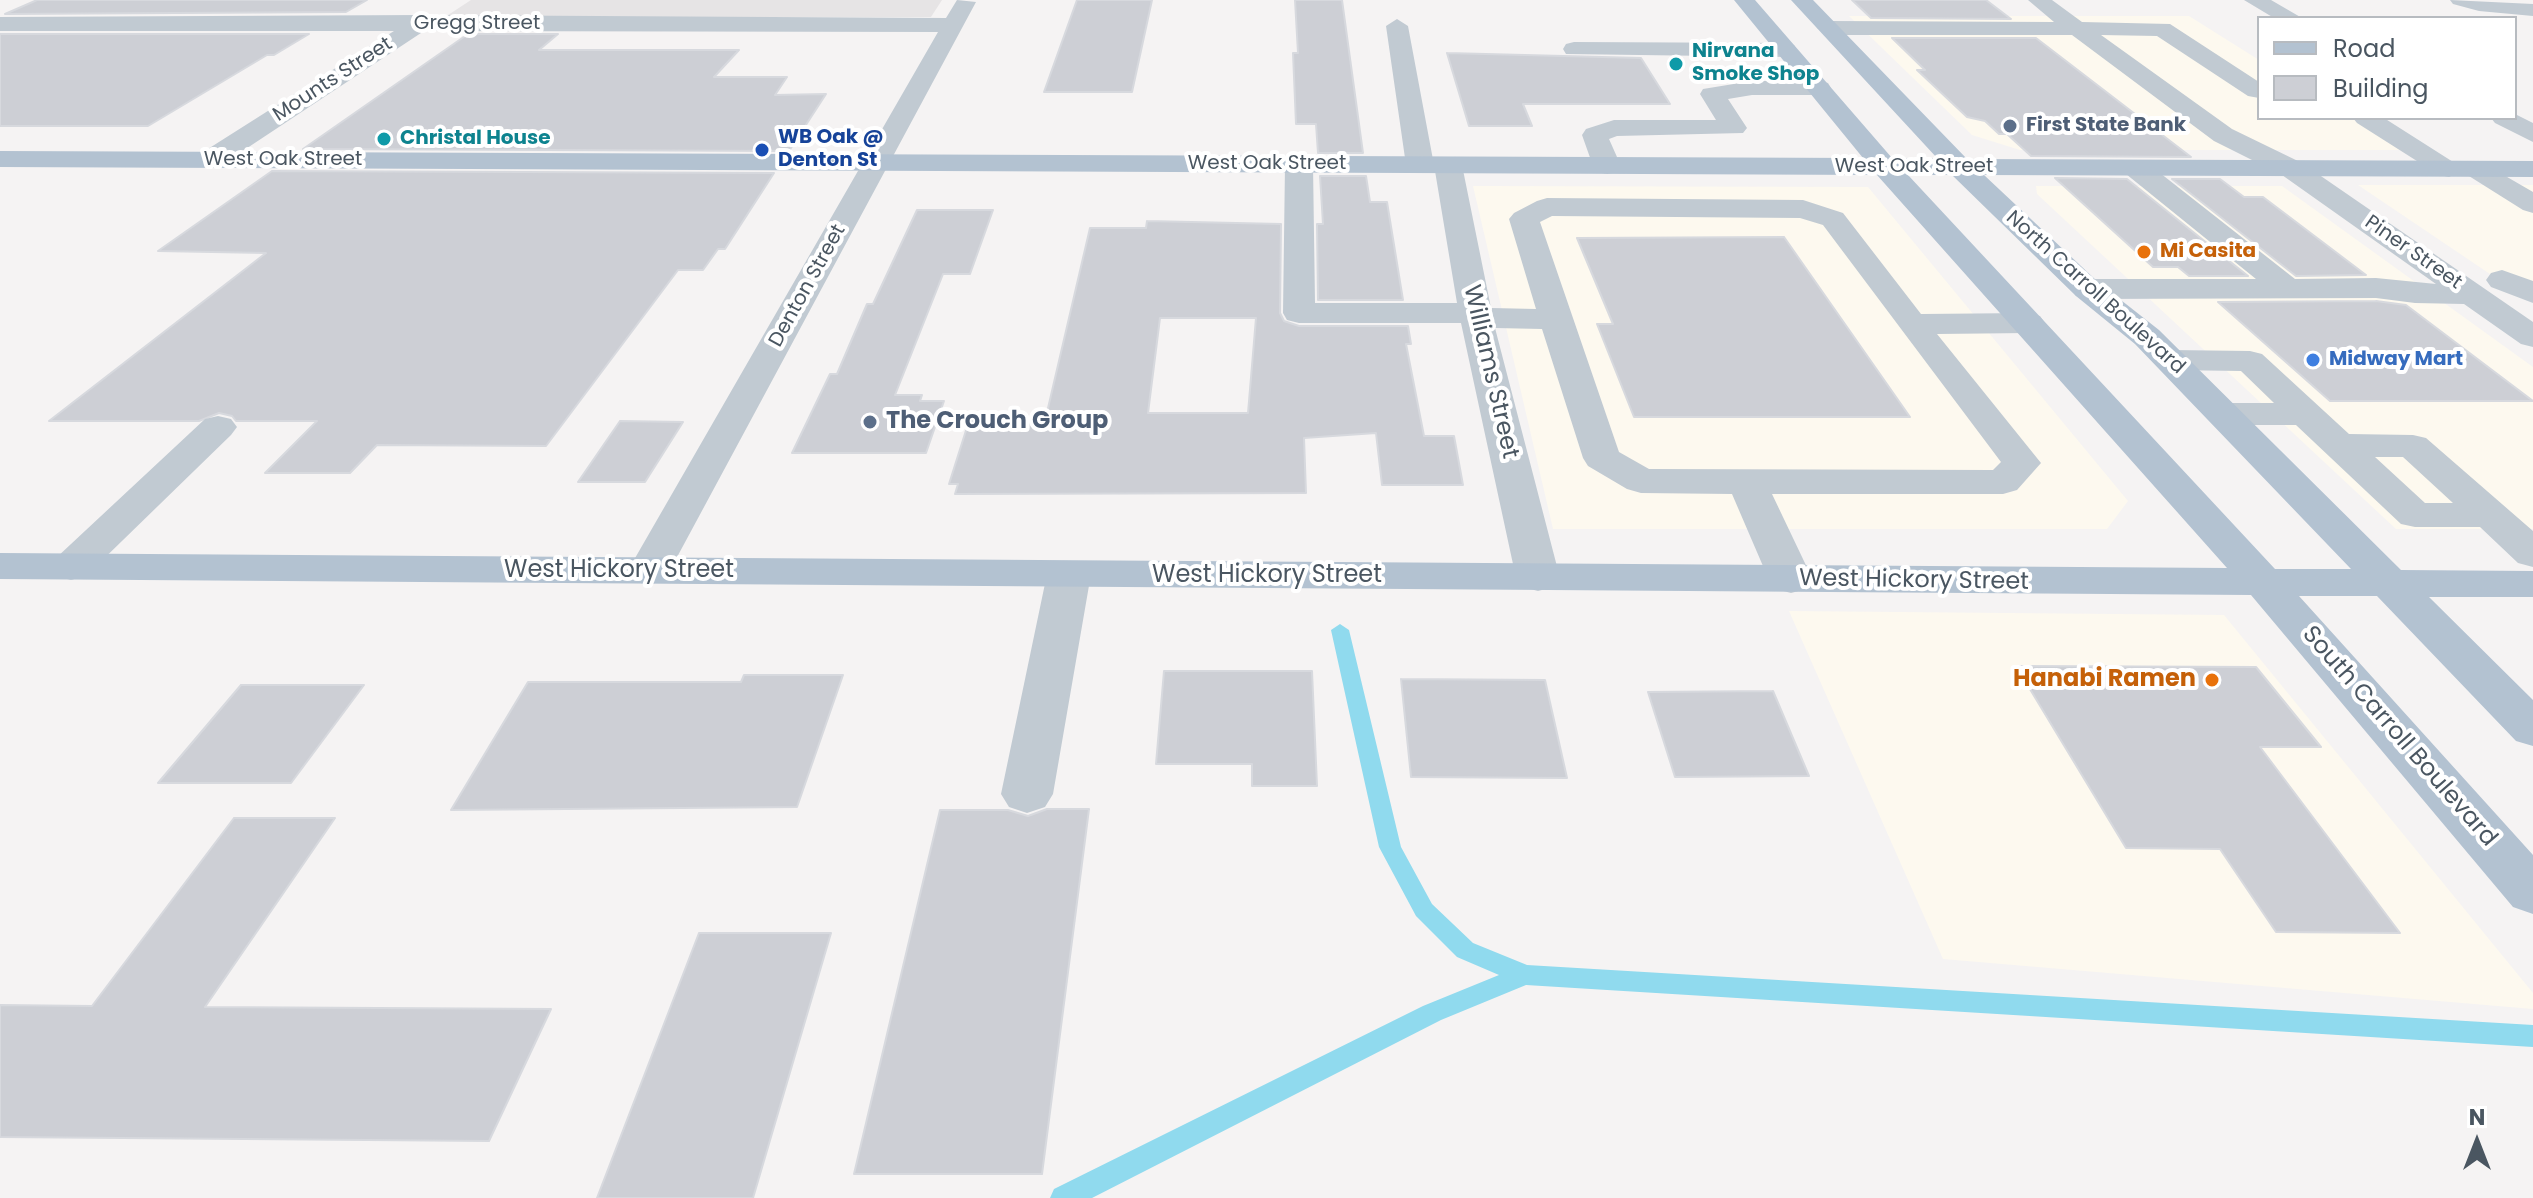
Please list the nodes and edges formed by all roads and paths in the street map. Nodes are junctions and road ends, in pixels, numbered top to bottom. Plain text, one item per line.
1 (456, 0) edge
2 (1744, 0) edge
3 (1801, 0) edge
4 (2038, 0) edge
5 (2254, 0) edge
6 (2460, 0) edge
7 (2533, 10) edge
8 (960, 12) edge
9 (2287, 16) edge
10 (0, 24) edge
11 (418, 24) junction
12 (1397, 26) dead end
13 (1828, 28) junction
14 (2079, 29) junction
15 (1574, 49) dead end
16 (1786, 50) junction
17 (1819, 88) junction
18 (2257, 91) dead end
19 (2370, 120) edge
20 (2508, 120) edge
21 (2533, 134) edge
22 (2223, 135) junction
23 (0, 159) edge
24 (210, 160) junction
25 (874, 162) junction
26 (1299, 165) junction
27 (1434, 165) junction
28 (1616, 166) junction
29 (1885, 167) junction
30 (1961, 168) junction
31 (2136, 168) junction
32 (2220, 168) junction
33 (2292, 169) junction
34 (2461, 169) junction
35 (2533, 169) edge
36 (2533, 204) edge
37 (1643, 208) junction
38 (2149, 213) dead end
39 (2287, 288) junction
40 (2087, 289) junction
41 (2244, 289) junction
42 (2533, 293) edge
43 (2471, 294) junction
44 (2533, 307) edge
45 (1476, 316) junction
46 (1556, 319) junction
47 (2028, 323) junction
48 (1912, 324) junction
49 (2533, 337) edge
50 (2170, 360) junction
51 (2224, 414) junction
52 (2306, 414) junction
53 (218, 427) dead end
54 (1747, 482) junction
55 (2533, 554) edge
56 (0, 566) edge
57 (71, 567) junction
58 (648, 572) junction
59 (1069, 574) junction
60 (1538, 578) junction
61 (1791, 580) junction
62 (2264, 583) junction
63 (2391, 583) junction
64 (2533, 584) edge
65 (2533, 729) edge
66 (1027, 794) dead end
67 (2533, 892) edge

1 - 11 street, Mounts Street
2 - 16 main road
3 - 13 main road, North Carroll Boulevard
4 - 14 street, Piner Street
5 - 9 street
6 - 7 street
8 - 11 street, Gregg Street
8 - 25 street, Denton Street
10 - 11 street, Gregg Street
11 - 24 street, Mounts Street
12 - 27 street, Williams Street
13 - 14 street
13 - 30 main road, North Carroll Boulevard
14 - 18 street
14 - 22 street, Piner Street
15 - 16 street
16 - 17 main road
17 - 28 street
17 - 29 main road
19 - 34 street
20 - 21 street
22 - 32 street
22 - 33 street, Piner Street
23 - 24 main road, West Oak Street
24 - 25 main road, West Oak Street
25 - 26 main road, West Oak Street
25 - 58 street, Denton Street
26 - 27 main road, West Oak Street
26 - 45 street
27 - 28 main road, West Oak Street
27 - 45 street, Williams Street
28 - 29 main road, West Oak Street
28 - 37 street
29 - 30 main road, West Oak Street
29 - 47 main road
30 - 31 main road, West Oak Street
30 - 40 main road, North Carroll Boulevard
31 - 32 main road, West Oak Street
31 - 39 street
32 - 33 main road, West Oak Street
33 - 34 main road, West Oak Street
33 - 43 street, Piner Street
34 - 35 main road, West Oak Street
34 - 36 street
37 - 46 street
37 - 48 street
38 - 41 street
39 - 41 street
39 - 43 street
40 - 41 street
40 - 50 main road, North Carroll Boulevard
42 - 44 street
43 - 49 street, Piner Street
45 - 46 street
45 - 60 street, Williams Street
46 - 54 street
47 - 48 street
47 - 62 main road
48 - 54 street
50 - 51 main road, North Carroll Boulevard
50 - 52 street
51 - 52 street
51 - 63 main road, North Carroll Boulevard
52 - 55 street
53 - 57 street
54 - 61 street
56 - 57 main road, West Hickory Street
57 - 58 main road, West Hickory Street
58 - 59 main road, West Hickory Street
59 - 60 main road, West Hickory Street
59 - 66 street
60 - 61 main road, West Hickory Street
61 - 62 main road, West Hickory Street
62 - 63 main road, West Hickory Street
62 - 67 main road, South Carroll Boulevard
63 - 64 main road, West Hickory Street
63 - 65 main road

